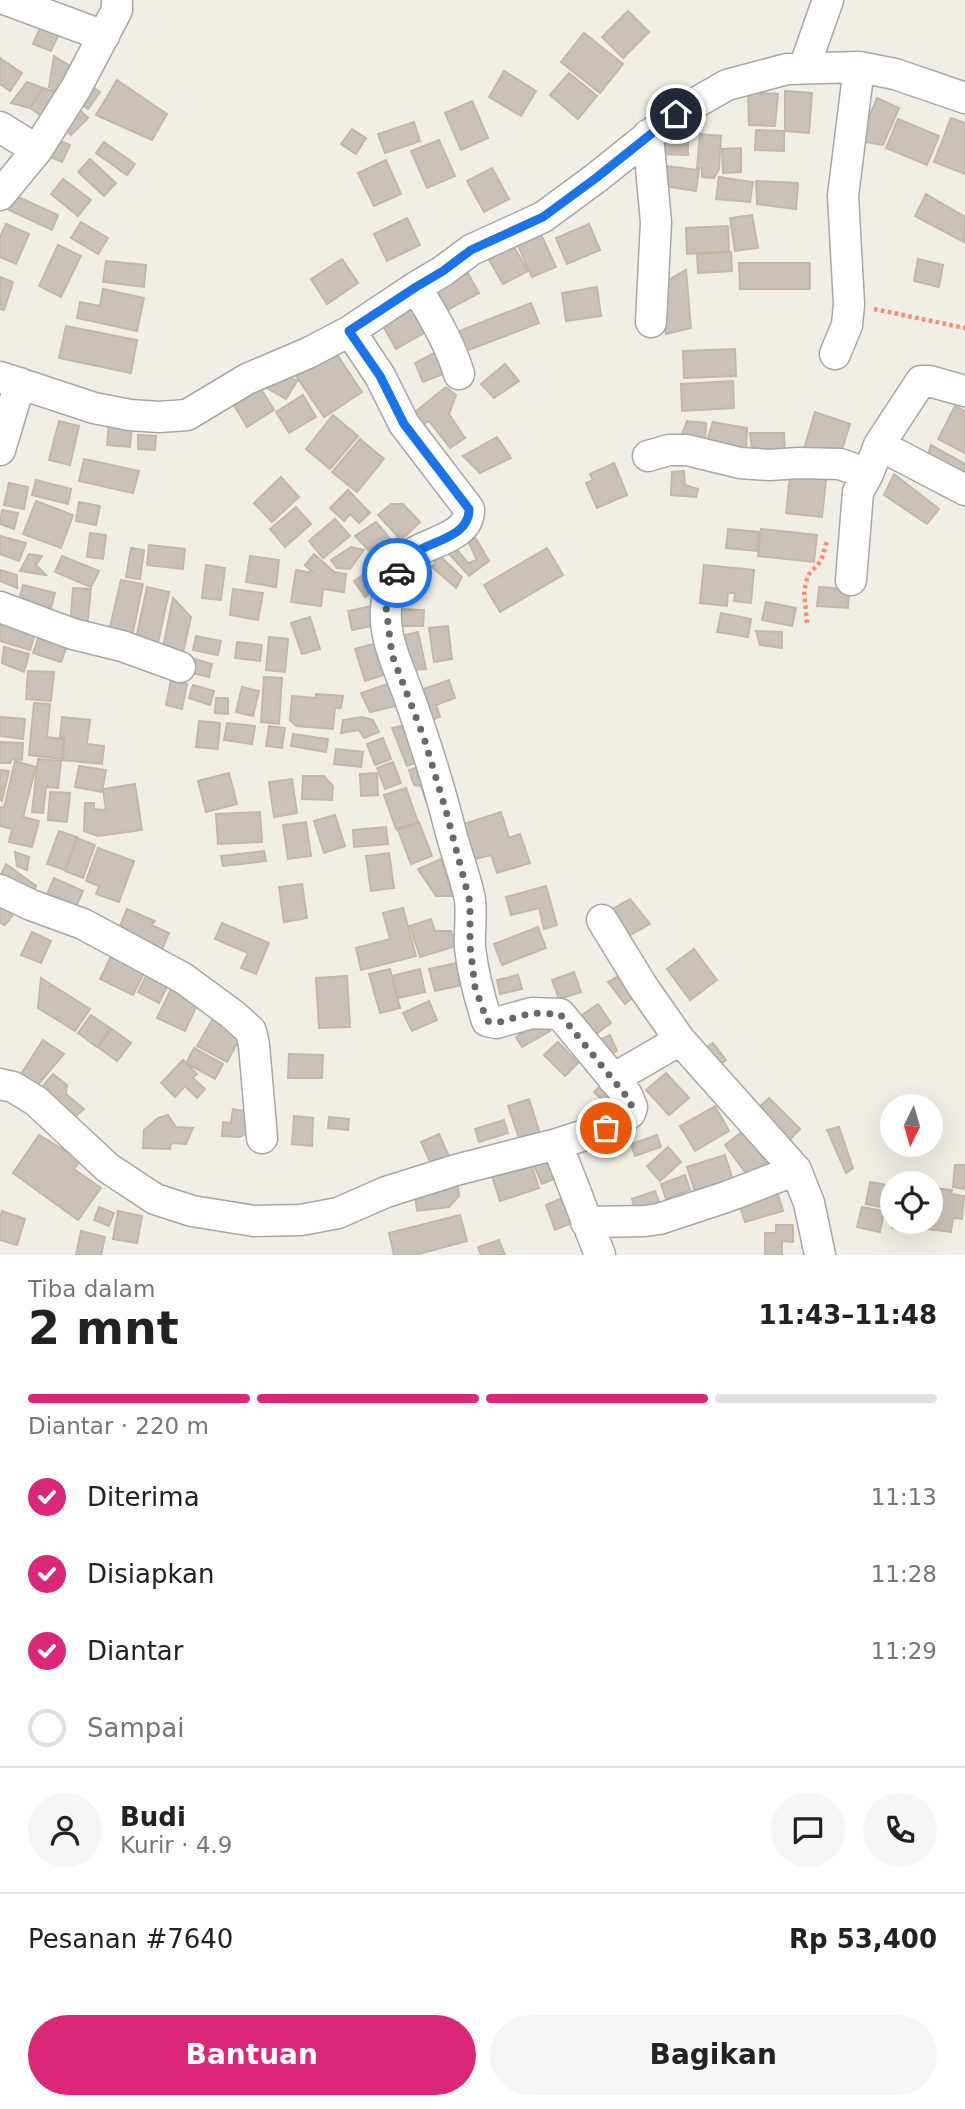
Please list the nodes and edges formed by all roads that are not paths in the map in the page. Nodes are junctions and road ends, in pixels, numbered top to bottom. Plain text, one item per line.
1 (7, 0) edge
2 (828, 0) edge
3 (117, 3) dead end
4 (104, 36) junction
5 (859, 67) junction
6 (804, 68) junction
7 (965, 98) edge
8 (0, 127) edge
9 (648, 135) junction
10 (37, 150) junction
11 (0, 195) edge
12 (416, 287) junction
13 (651, 322) dead end
14 (349, 331) junction
15 (835, 354) dead end
16 (459, 374) dead end
17 (10, 380) edge
18 (965, 391) edge
19 (879, 445) junction
20 (0, 450) edge
21 (648, 456) dead end
22 (868, 474) junction
23 (965, 489) edge
24 (851, 580) dead end
25 (0, 607) edge
26 (180, 667) dead end
27 (0, 890) edge
28 (602, 920) dead end
29 (680, 1040) junction
30 (612, 1079) junction
31 (0, 1084) edge
32 (262, 1138) dead end
33 (557, 1144) junction
34 (796, 1170) junction
35 (586, 1222) junction
36 (600, 1255) edge
37 (820, 1255) edge

1 - 4 street
2 - 6 street
3 - 4 street
4 - 10 street
5 - 6 street
5 - 7 street
5 - 15 street
6 - 9 street
8 - 10 street
9 - 12 street
9 - 13 street
10 - 11 street
12 - 14 street
12 - 16 street
14 - 17 street
14 - 30 street
17 - 20 street
18 - 19 street
19 - 22 street
19 - 23 street
21 - 22 street
22 - 24 street
25 - 26 street
27 - 32 street
28 - 29 street
29 - 30 street
29 - 34 street
30 - 33 street
31 - 33 street
33 - 35 street
34 - 35 street
34 - 37 street
35 - 36 street

